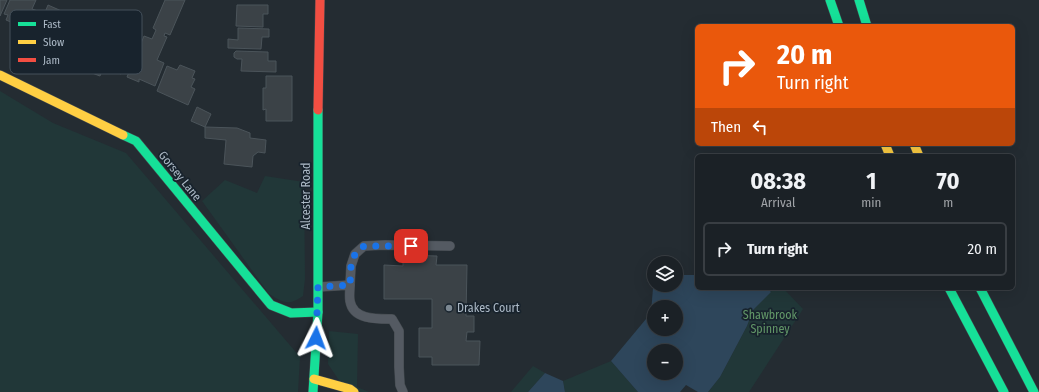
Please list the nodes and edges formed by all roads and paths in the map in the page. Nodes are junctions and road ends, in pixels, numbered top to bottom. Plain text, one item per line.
1 (320, 0) edge
2 (830, 0) edge
3 (859, 0) edge
4 (838, 24) edge
5 (867, 24) edge
6 (0, 75) edge
7 (450, 246) dead end
8 (350, 285) junction
9 (318, 287) junction
10 (950, 290) edge
11 (981, 290) edge
12 (318, 312) junction
13 (314, 379) junction
14 (312, 392) edge
15 (354, 392) edge
16 (403, 392) edge
17 (1004, 392) edge
18 (1034, 392) edge

1 - 9 main road, Alcester Road
2 - 4 main road
3 - 5 main road
6 - 12 main road, Gorsey Lane
7 - 8 lane
8 - 9 lane
8 - 16 lane
9 - 12 main road, Alcester Road
10 - 17 main road
11 - 18 main road
12 - 13 main road, Alcester Road
13 - 14 main road, Alcester Road
13 - 15 main road

